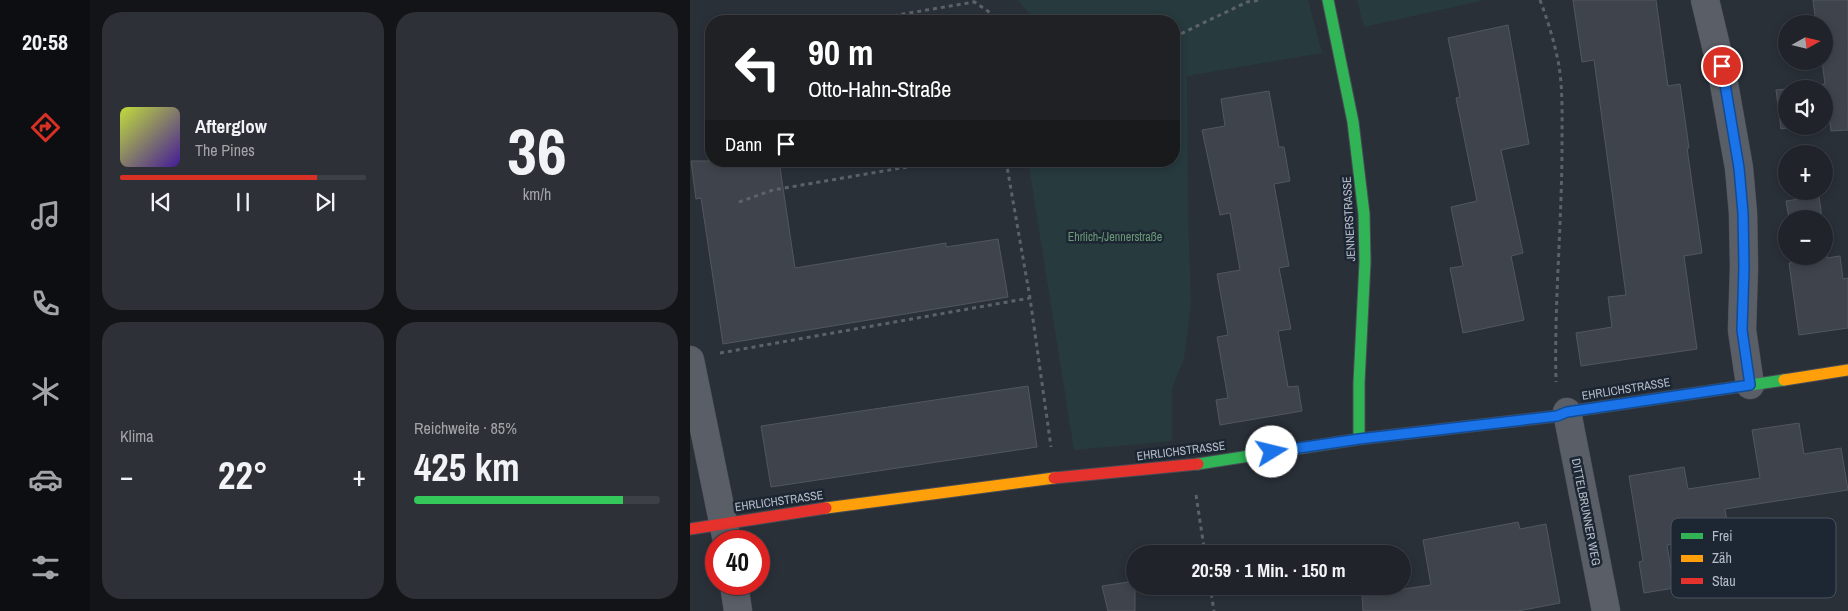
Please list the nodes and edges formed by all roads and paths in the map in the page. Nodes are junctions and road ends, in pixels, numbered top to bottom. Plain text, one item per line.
1 (1262, 0) edge
2 (1328, 0) edge
3 (1540, 0) edge
4 (1705, 0) edge
5 (973, 1) edge
6 (895, 15) edge
7 (993, 15) edge
8 (1180, 34) edge
9 (907, 167) edge
10 (1007, 167) edge
11 (739, 202) dead end
12 (1030, 298) junction
13 (720, 353) dead end
14 (690, 360) edge
15 (1848, 370) edge
16 (1750, 385) junction
17 (1562, 414) junction
18 (1359, 439) junction
19 (1191, 465) junction
20 (1056, 478) junction
21 (690, 530) edge
22 (726, 530) edge
23 (732, 530) edge
24 (705, 531) edge
25 (1204, 545) edge
26 (736, 595) edge
27 (1211, 595) edge
28 (738, 611) edge
29 (1214, 611) edge
30 (1606, 611) edge

1 - 8 path
2 - 18 street, JENNERSTRASSE
3 - 17 path
4 - 16 street
5 - 6 path
5 - 7 path
9 - 11 path
10 - 12 path
12 - 13 path
12 - 20 path
14 - 22 street
15 - 16 street, EHRLICHSTRASSE
16 - 17 street, EHRLICHSTRASSE
17 - 18 street, EHRLICHSTRASSE
17 - 30 street, DITTELBRUNNER WEG
18 - 19 street, EHRLICHSTRASSE
19 - 20 street, EHRLICHSTRASSE
19 - 25 path
20 - 23 street, EHRLICHSTRASSE
21 - 24 street, EHRLICHSTRASSE
26 - 28 street
27 - 29 path

